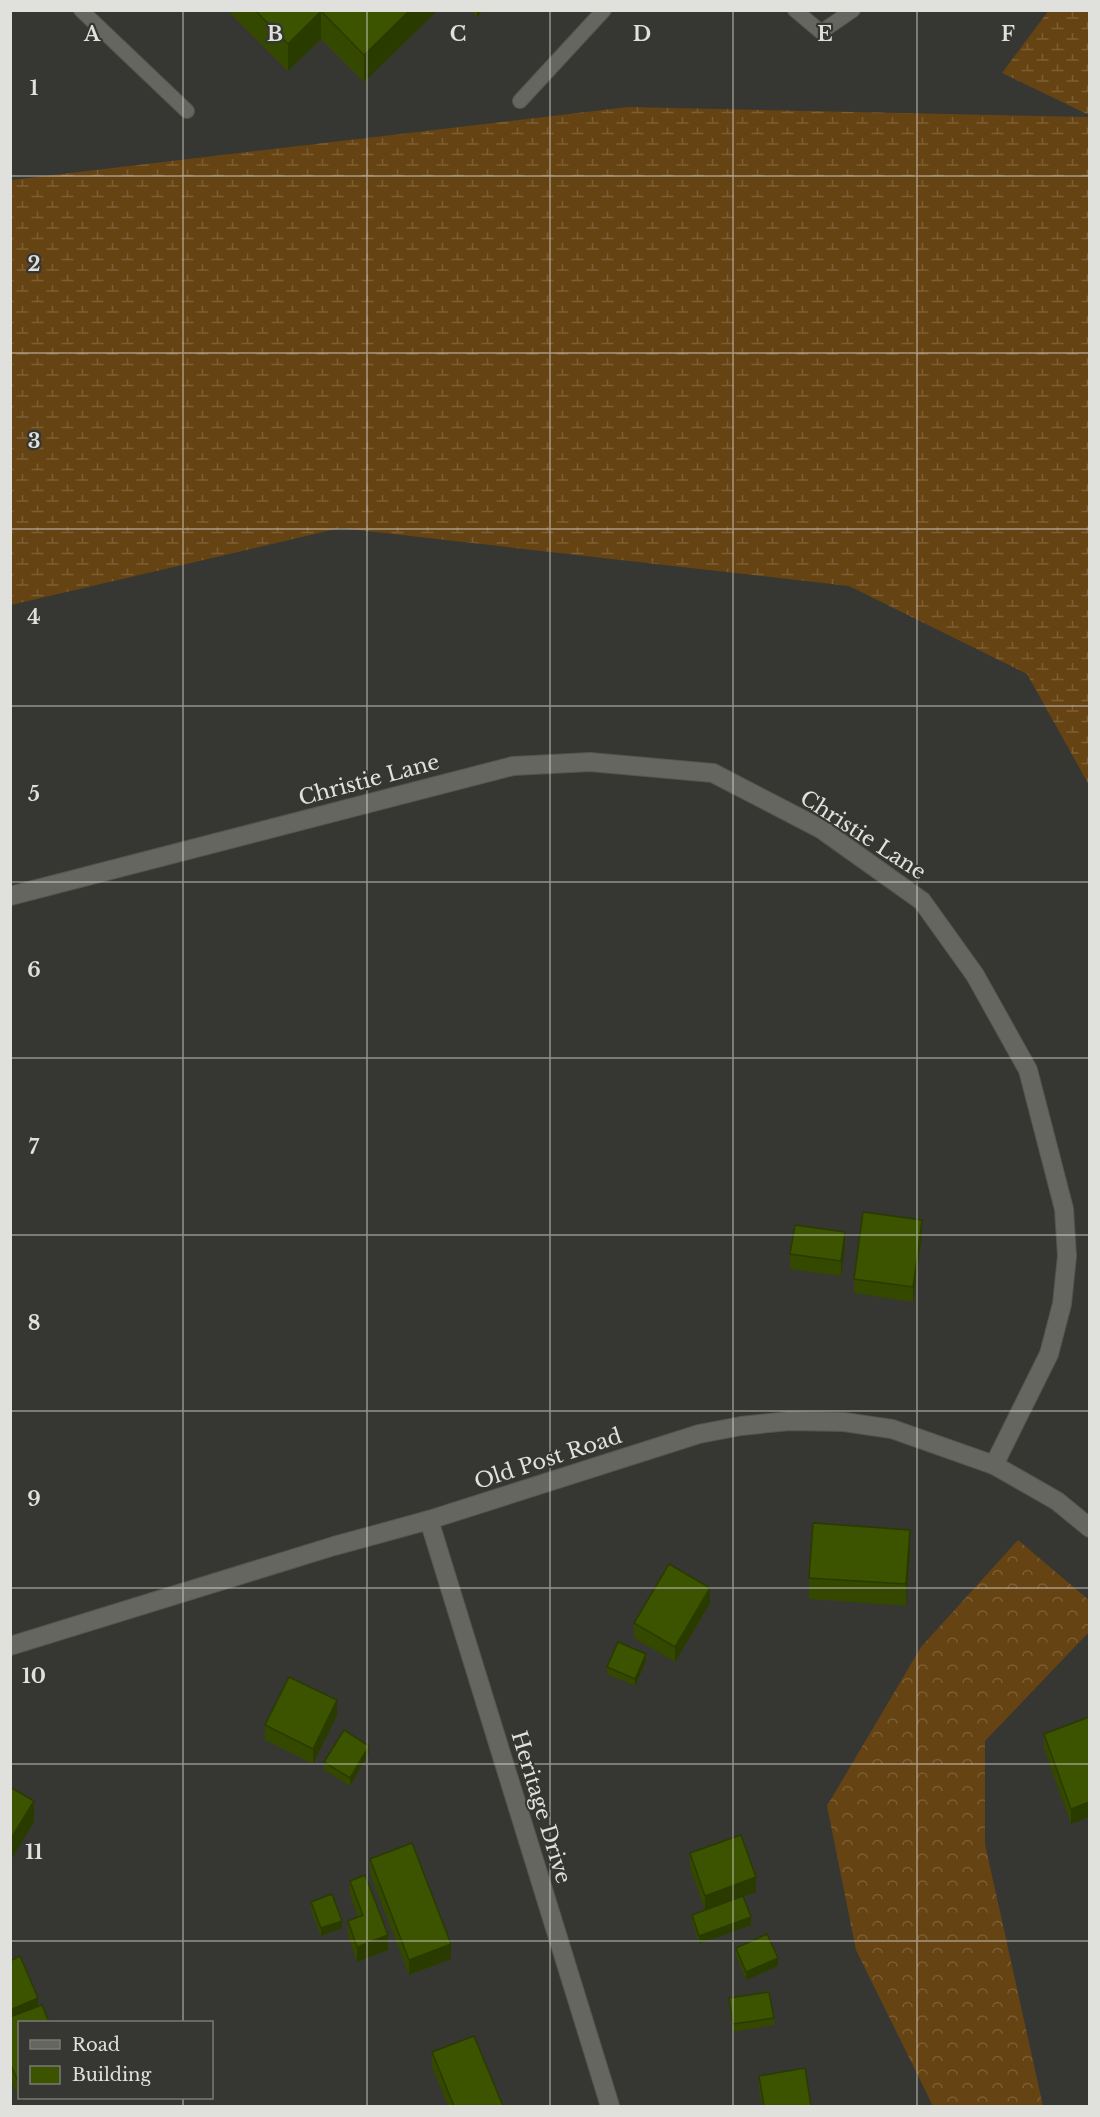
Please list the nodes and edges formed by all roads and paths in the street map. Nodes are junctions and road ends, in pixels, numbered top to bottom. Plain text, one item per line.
1 (81, 10) edge
2 (604, 10) edge
3 (795, 10) edge
4 (854, 10) edge
5 (520, 101) dead end
6 (187, 111) dead end
7 (10, 896) edge
8 (994, 1465) junction
9 (429, 1520) junction
10 (1089, 1528) edge
11 (10, 1646) edge
12 (610, 2106) edge

1 - 6 lane
2 - 5 lane
3 - 4 lane
7 - 8 street, Christie Lane
8 - 9 street, Old Post Road
8 - 10 street, Old Post Road
9 - 11 street, Old Post Road
9 - 12 street, Heritage Drive

